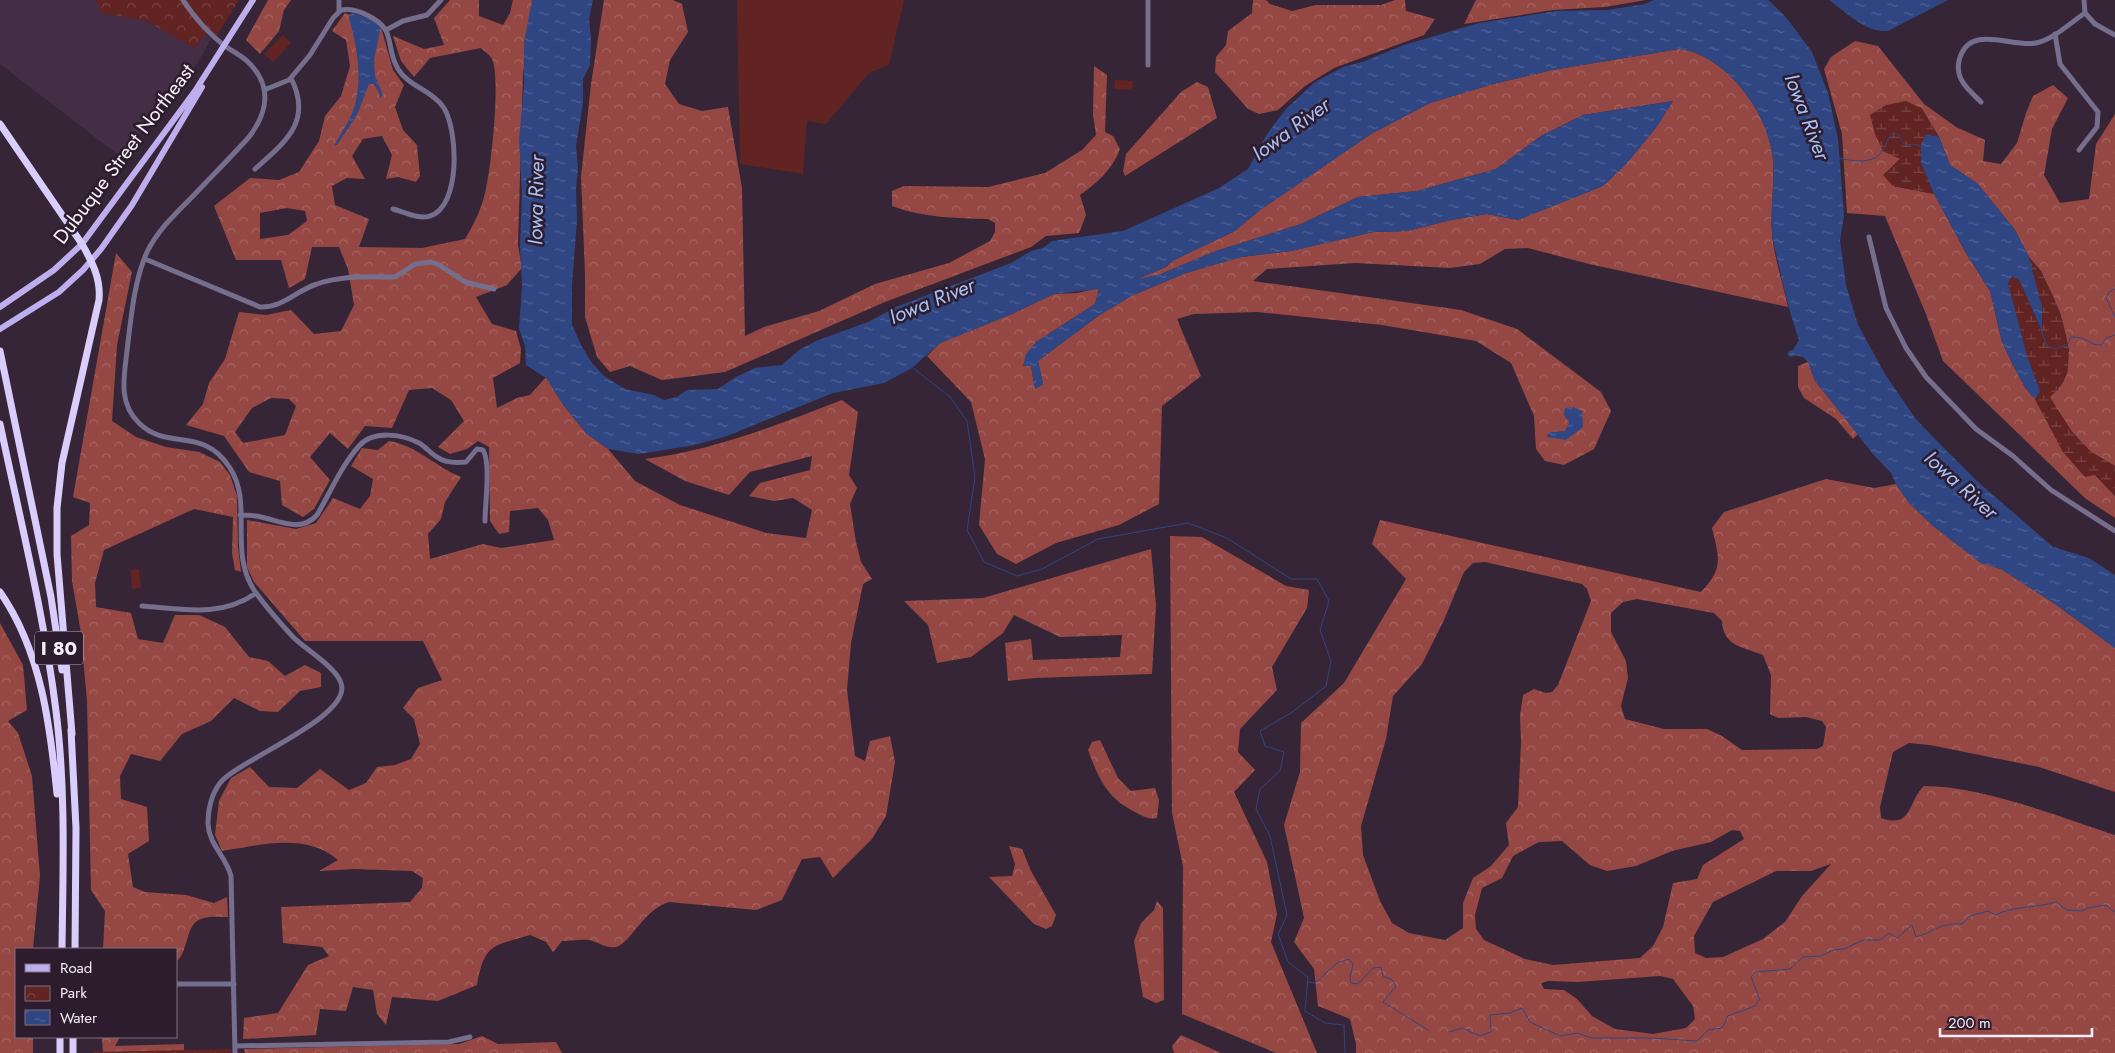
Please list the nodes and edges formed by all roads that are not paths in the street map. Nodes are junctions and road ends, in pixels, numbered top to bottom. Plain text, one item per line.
1 (183, 0) edge
2 (252, 0) edge
3 (339, 0) edge
4 (441, 0) edge
5 (1148, 0) edge
6 (2084, 0) edge
7 (339, 11) junction
8 (2085, 13) junction
9 (386, 30) junction
10 (2055, 34) junction
11 (2115, 35) edge
12 (224, 45) junction
13 (220, 52) junction
14 (1148, 65) dead end
15 (291, 78) junction
16 (264, 90) junction
17 (1981, 102) dead end
18 (0, 124) edge
19 (2079, 150) dead end
20 (255, 169) dead end
21 (393, 209) dead end
22 (1869, 237) dead end
23 (82, 244) junction
24 (145, 259) junction
25 (92, 261) junction
26 (494, 289) dead end
27 (0, 307) edge
28 (0, 329) edge
29 (0, 351) edge
30 (0, 424) edge
31 (240, 515) junction
32 (485, 521) dead end
33 (2115, 531) edge
34 (0, 592) edge
35 (256, 593) junction
36 (142, 606) dead end
37 (72, 734) junction
38 (63, 850) junction
39 (62, 948) edge
40 (74, 948) edge
41 (178, 984) edge
42 (234, 984) junction
43 (470, 1037) dead end
44 (60, 1038) edge
45 (73, 1038) edge
46 (235, 1046) junction
47 (60, 1053) edge
48 (73, 1053) edge
49 (235, 1053) edge

1 - 12 street
2 - 12 main road, Dubuque Street Northeast
3 - 7 street
4 - 9 street
5 - 14 street
6 - 8 street
7 - 9 street
7 - 15 street
8 - 10 street
8 - 11 street
9 - 21 street
10 - 17 street
10 - 19 street
12 - 13 main road, Dubuque Street Northeast
12 - 16 street
13 - 23 main road, Dubuque Street Northeast
13 - 25 main road
15 - 16 street
15 - 20 street
16 - 24 street
18 - 23 highway
22 - 33 street
23 - 25 highway
23 - 27 main road, Dubuque Street Northeast
24 - 26 street
24 - 31 street
25 - 28 main road
25 - 37 highway
29 - 37 highway, I 80
30 - 38 highway, I 80
31 - 32 street
31 - 35 street
34 - 38 highway
35 - 36 street
35 - 42 street
37 - 40 highway, I 80
38 - 39 highway, I 80
41 - 42 street
42 - 46 street
43 - 46 street
44 - 47 highway
45 - 48 highway
46 - 49 street

